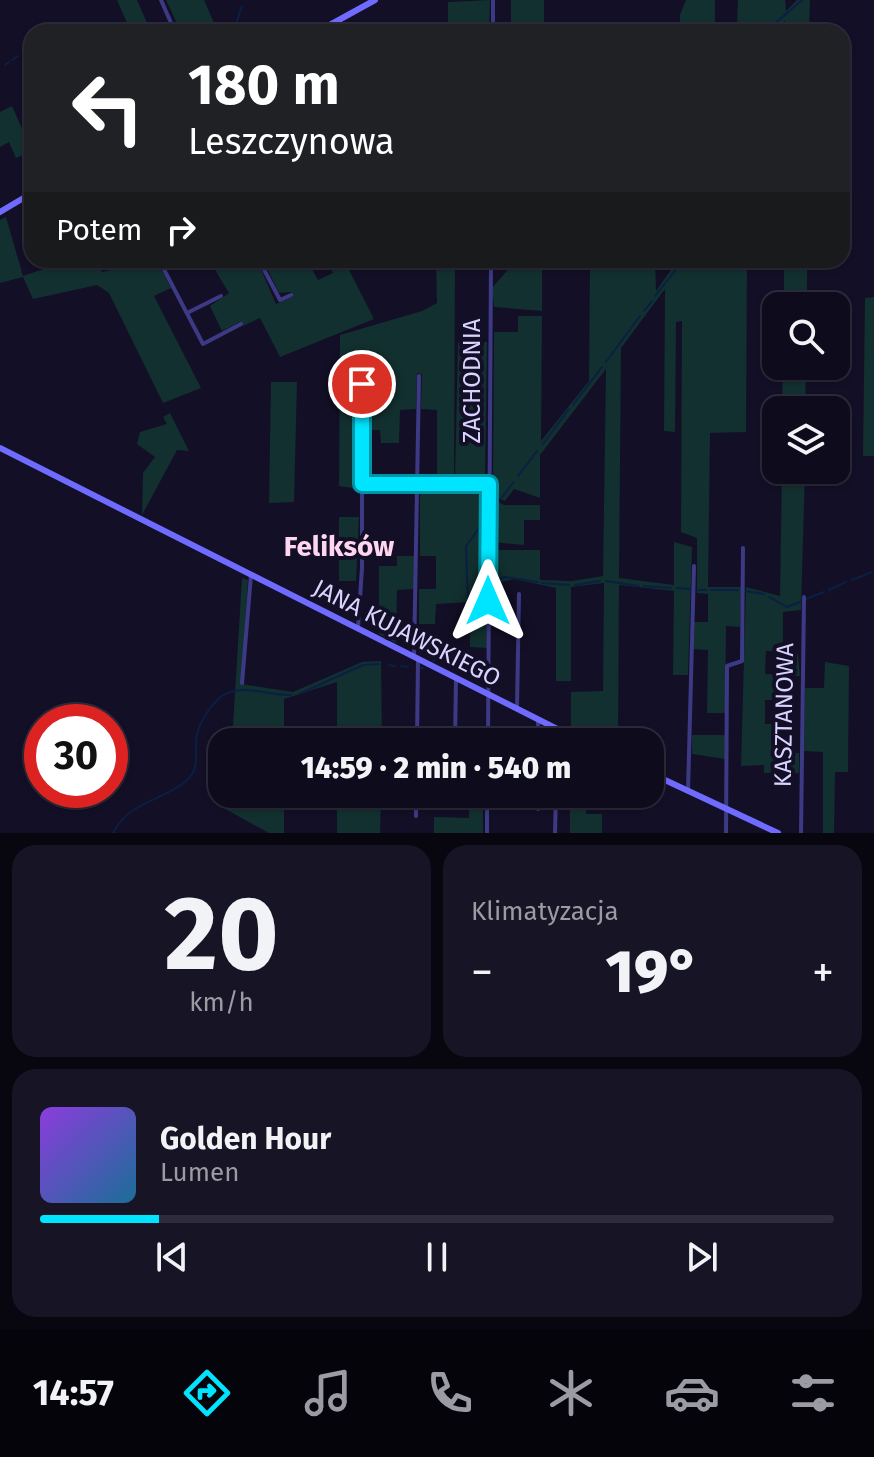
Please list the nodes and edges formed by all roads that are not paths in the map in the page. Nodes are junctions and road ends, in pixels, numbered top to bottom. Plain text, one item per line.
1 (161, 0) edge
2 (375, 0) edge
3 (493, 0) edge
4 (172, 24) edge
5 (332, 24) edge
6 (493, 24) edge
7 (24, 198) edge
8 (0, 212) edge
9 (163, 268) edge
10 (263, 268) edge
11 (491, 268) edge
12 (291, 295) dead end
13 (221, 296) dead end
14 (187, 313) junction
15 (241, 324) dead end
16 (419, 376) dead end
17 (362, 384) dead end
18 (0, 448) edge
19 (362, 484) junction
20 (417, 484) junction
21 (489, 484) junction
22 (743, 548) dead end
23 (694, 566) dead end
24 (251, 575) junction
25 (519, 594) dead end
26 (804, 597) dead end
27 (358, 628) junction
28 (416, 658) junction
29 (456, 678) junction
30 (242, 683) dead end
31 (488, 694) junction
32 (516, 709) junction
33 (538, 720) junction
34 (417, 728) edge
35 (455, 728) edge
36 (488, 728) edge
37 (538, 728) edge
38 (556, 728) edge
39 (664, 780) edge
40 (688, 791) junction
41 (416, 808) edge
42 (487, 808) edge
43 (556, 808) edge
44 (727, 809) junction
45 (416, 816) dead end
46 (487, 833) edge
47 (555, 833) edge
48 (726, 833) edge
49 (778, 833) edge
50 (801, 833) edge

1 - 4 street
2 - 5 main road
3 - 6 street
7 - 8 main road
9 - 14 street
10 - 12 street
11 - 21 street, ZACHODNIA
13 - 14 street
14 - 15 street
16 - 20 street
17 - 19 street
18 - 24 main road, JANA KUJAWSKIEGO
19 - 20 street
19 - 27 street
20 - 21 street
20 - 28 street
21 - 31 street, ZACHODNIA
22 - 44 street
23 - 40 street
24 - 27 main road, JANA KUJAWSKIEGO
24 - 30 street
25 - 32 street
26 - 50 street, KASZTANOWA
27 - 28 main road, JANA KUJAWSKIEGO
28 - 29 main road, JANA KUJAWSKIEGO
28 - 34 street
29 - 31 main road, JANA KUJAWSKIEGO
29 - 35 street
31 - 32 main road, JANA KUJAWSKIEGO
31 - 36 street, ZACHODNIA
32 - 33 main road, JANA KUJAWSKIEGO
33 - 37 street
33 - 38 main road, JANA KUJAWSKIEGO
39 - 40 main road
40 - 44 main road
41 - 45 street
42 - 46 street
43 - 47 street
44 - 48 street
44 - 49 main road

